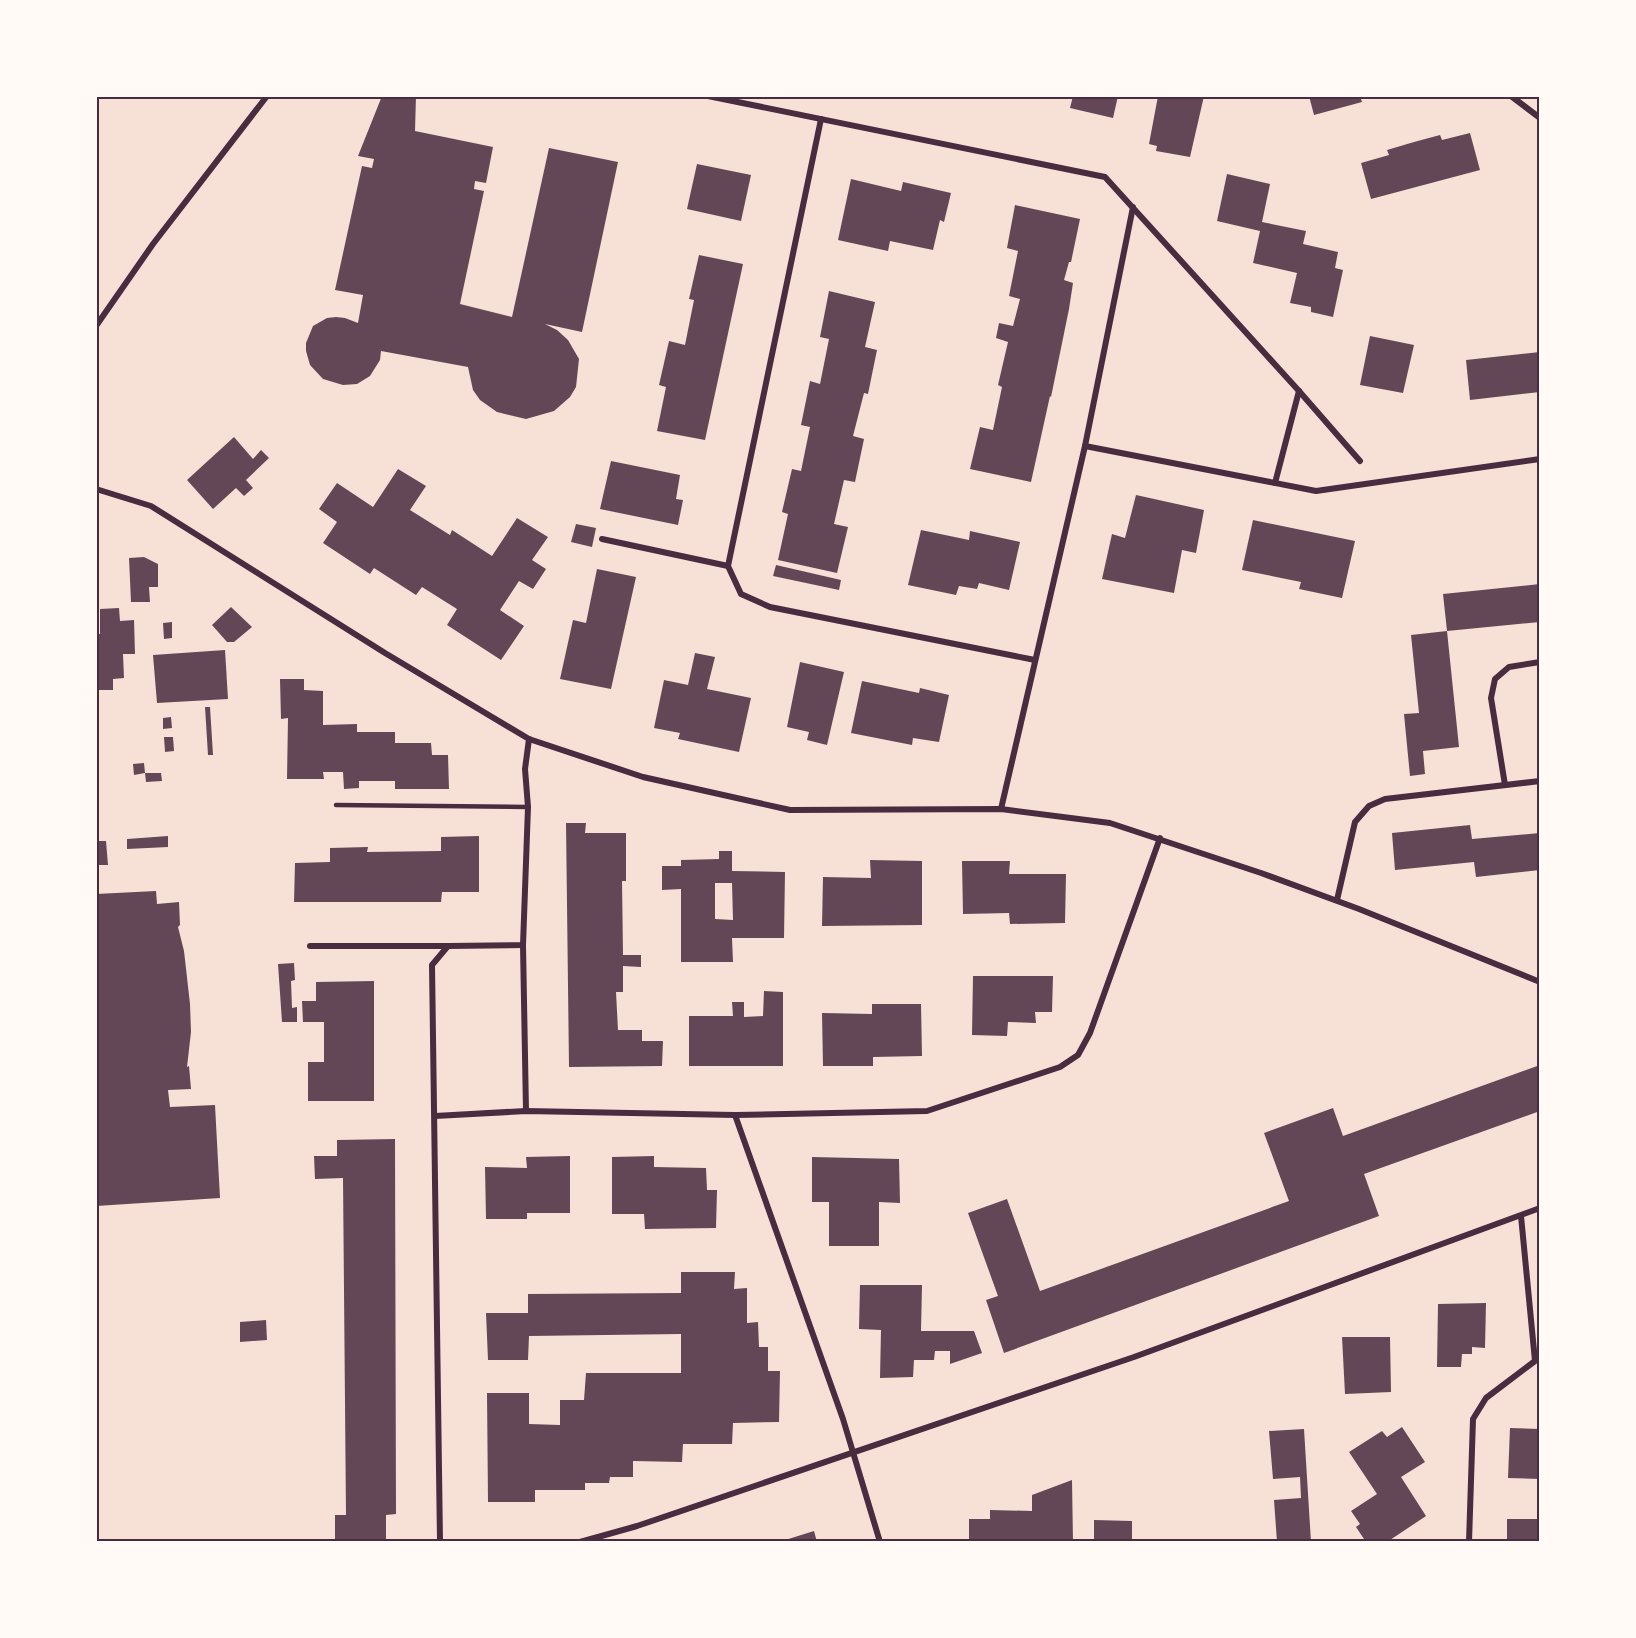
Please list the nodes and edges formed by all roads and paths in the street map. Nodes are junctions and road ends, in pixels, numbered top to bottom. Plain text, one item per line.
1 (267, 96) edge
2 (708, 96) edge
3 (1510, 96) edge
4 (1540, 118) edge
5 (821, 119) junction
6 (1133, 207) junction
7 (96, 327) edge
8 (1299, 391) junction
9 (1085, 446) junction
10 (1540, 459) edge
11 (1360, 461) dead end
12 (1275, 483) junction
13 (96, 489) edge
14 (602, 539) dead end
15 (728, 566) junction
16 (1035, 660) junction
17 (1540, 662) edge
18 (530, 739) junction
19 (1540, 781) edge
20 (1505, 785) junction
21 (336, 805) dead end
22 (528, 807) junction
23 (1001, 809) junction
24 (1160, 838) junction
25 (1337, 900) junction
26 (523, 945) junction
27 (310, 946) dead end
28 (448, 946) junction
29 (1540, 982) edge
30 (526, 1111) junction
31 (735, 1115) junction
32 (435, 1116) junction
33 (1540, 1208) edge
34 (1521, 1216) junction
35 (1538, 1361) edge
36 (854, 1453) junction
37 (440, 1542) edge
38 (580, 1542) edge
39 (880, 1542) edge
40 (1469, 1542) edge

1 - 7 street
2 - 5 street
3 - 4 street
5 - 6 street
5 - 15 street
6 - 8 street
6 - 9 street
8 - 11 street
8 - 12 street
9 - 12 street
9 - 16 street
10 - 12 street
13 - 18 street
14 - 15 street
15 - 16 street
16 - 23 street
17 - 20 street
18 - 22 street
18 - 23 street
19 - 20 street
20 - 25 street
21 - 22 lane
22 - 26 street
23 - 24 street
24 - 25 street
24 - 31 street
25 - 29 street
26 - 28 street
26 - 30 street
27 - 28 street
28 - 32 street
30 - 31 street
30 - 32 street
31 - 36 street
32 - 37 street
33 - 34 street
34 - 35 street
34 - 36 street
35 - 40 street
36 - 38 street
36 - 39 street

